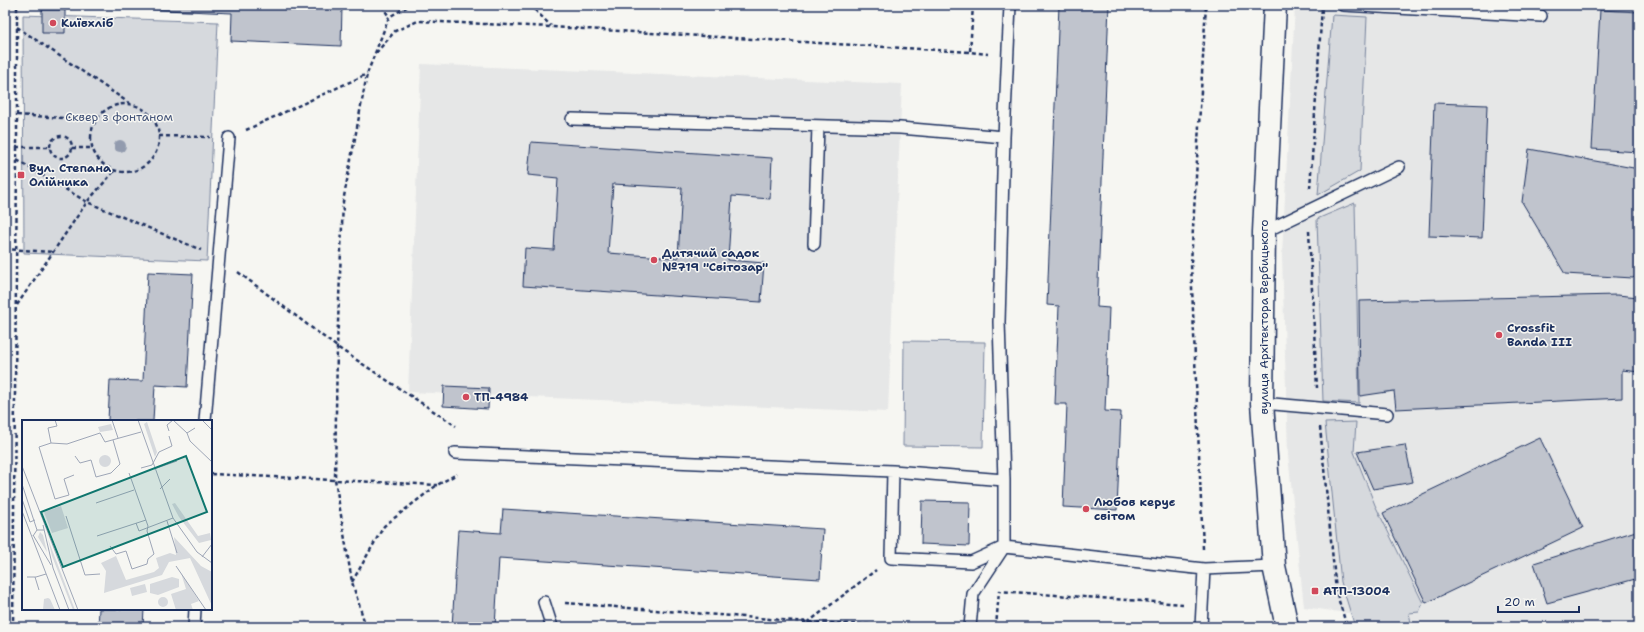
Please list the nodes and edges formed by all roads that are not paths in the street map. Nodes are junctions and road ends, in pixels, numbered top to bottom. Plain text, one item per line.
1 (1010, 5) edge
2 (1275, 5) edge
3 (1343, 5) edge
4 (1541, 16) dead end
5 (572, 119) dead end
6 (818, 126) junction
7 (1004, 137) junction
8 (229, 138) road end
9 (1399, 167) dead end
10 (1264, 232) junction
11 (814, 244) dead end
12 (1262, 403) junction
13 (1387, 414) dead end
14 (205, 420) edge
15 (455, 453) dead end
16 (893, 471) junction
17 (1004, 480) junction
18 (1004, 546) junction
19 (1274, 566) junction
20 (1204, 569) junction
21 (544, 602) road end
22 (195, 610) edge
23 (194, 627) edge
24 (552, 627) edge
25 (970, 627) edge
26 (1202, 627) edge
27 (1287, 627) edge

1 - 7 lane
2 - 10 street, вулиця Архітектора Вербицького
3 - 4 lane
5 - 6 lane
6 - 7 lane
6 - 11 lane
7 - 17 lane
8 - 14 lane
9 - 10 lane
10 - 12 street, вулиця Архітектора Вербицького
12 - 13 lane
12 - 19 street, вулиця Архітектора Вербицького
15 - 16 lane
16 - 17 lane
16 - 18 lane
17 - 18 lane
18 - 20 lane
18 - 25 lane
19 - 20 lane
19 - 27 street, вулиця Архітектора Вербицького
20 - 26 lane
21 - 24 lane
22 - 23 lane

